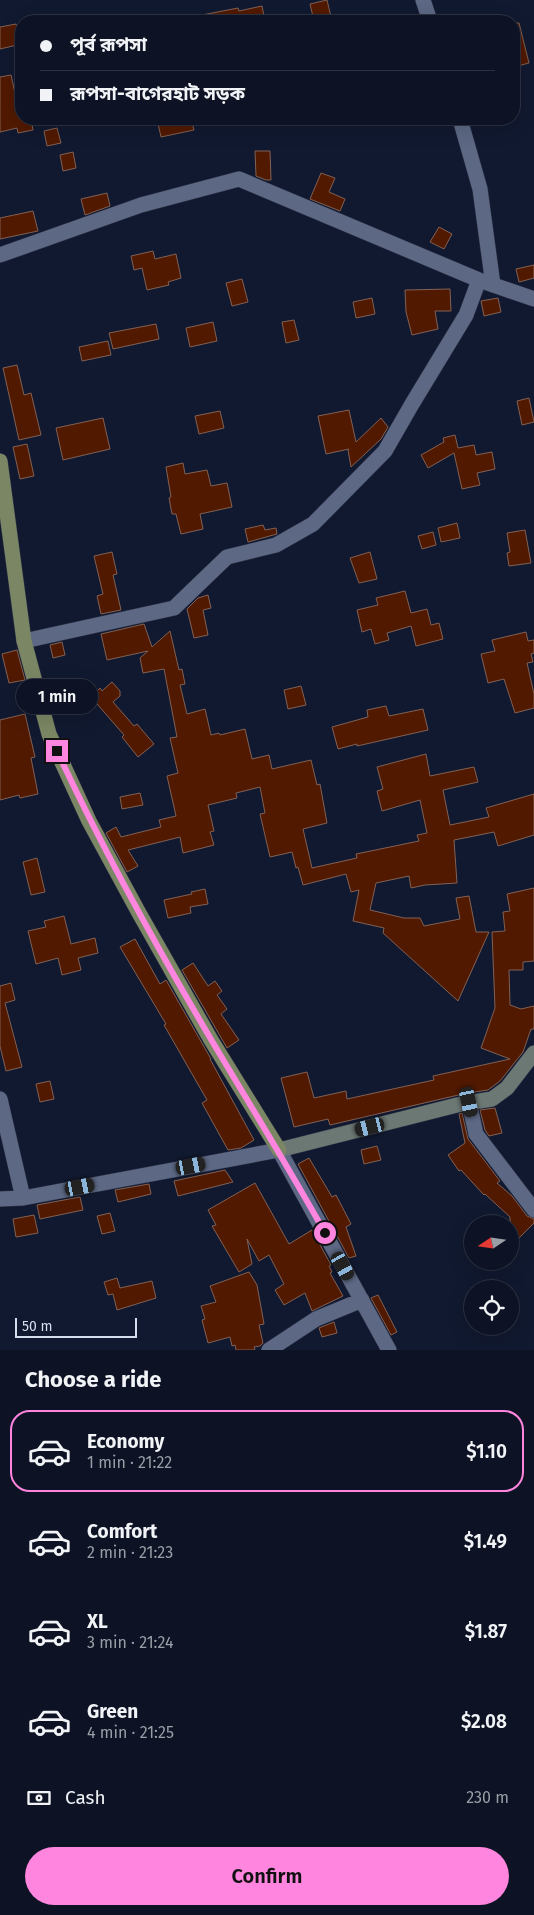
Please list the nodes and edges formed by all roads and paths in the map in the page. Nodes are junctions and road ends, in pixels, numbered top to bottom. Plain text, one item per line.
1 (423, 0) edge
2 (428, 15) edge
3 (462, 125) edge
4 (0, 256) edge
5 (486, 283) junction
6 (534, 299) edge
7 (0, 461) edge
8 (24, 641) junction
9 (534, 1053) edge
10 (0, 1099) edge
11 (469, 1102) junction
12 (279, 1150) junction
13 (23, 1198) junction
14 (0, 1199) edge
15 (534, 1210) edge
16 (362, 1300) junction
17 (269, 1350) edge
18 (389, 1350) edge

1 - 2 street
3 - 5 street
4 - 5 street
5 - 6 street
5 - 8 street
7 - 8 main road
8 - 12 main road
9 - 11 main road
10 - 13 street
11 - 12 main road
11 - 15 street
12 - 13 street
12 - 16 street
13 - 14 street
16 - 17 street
16 - 18 street

